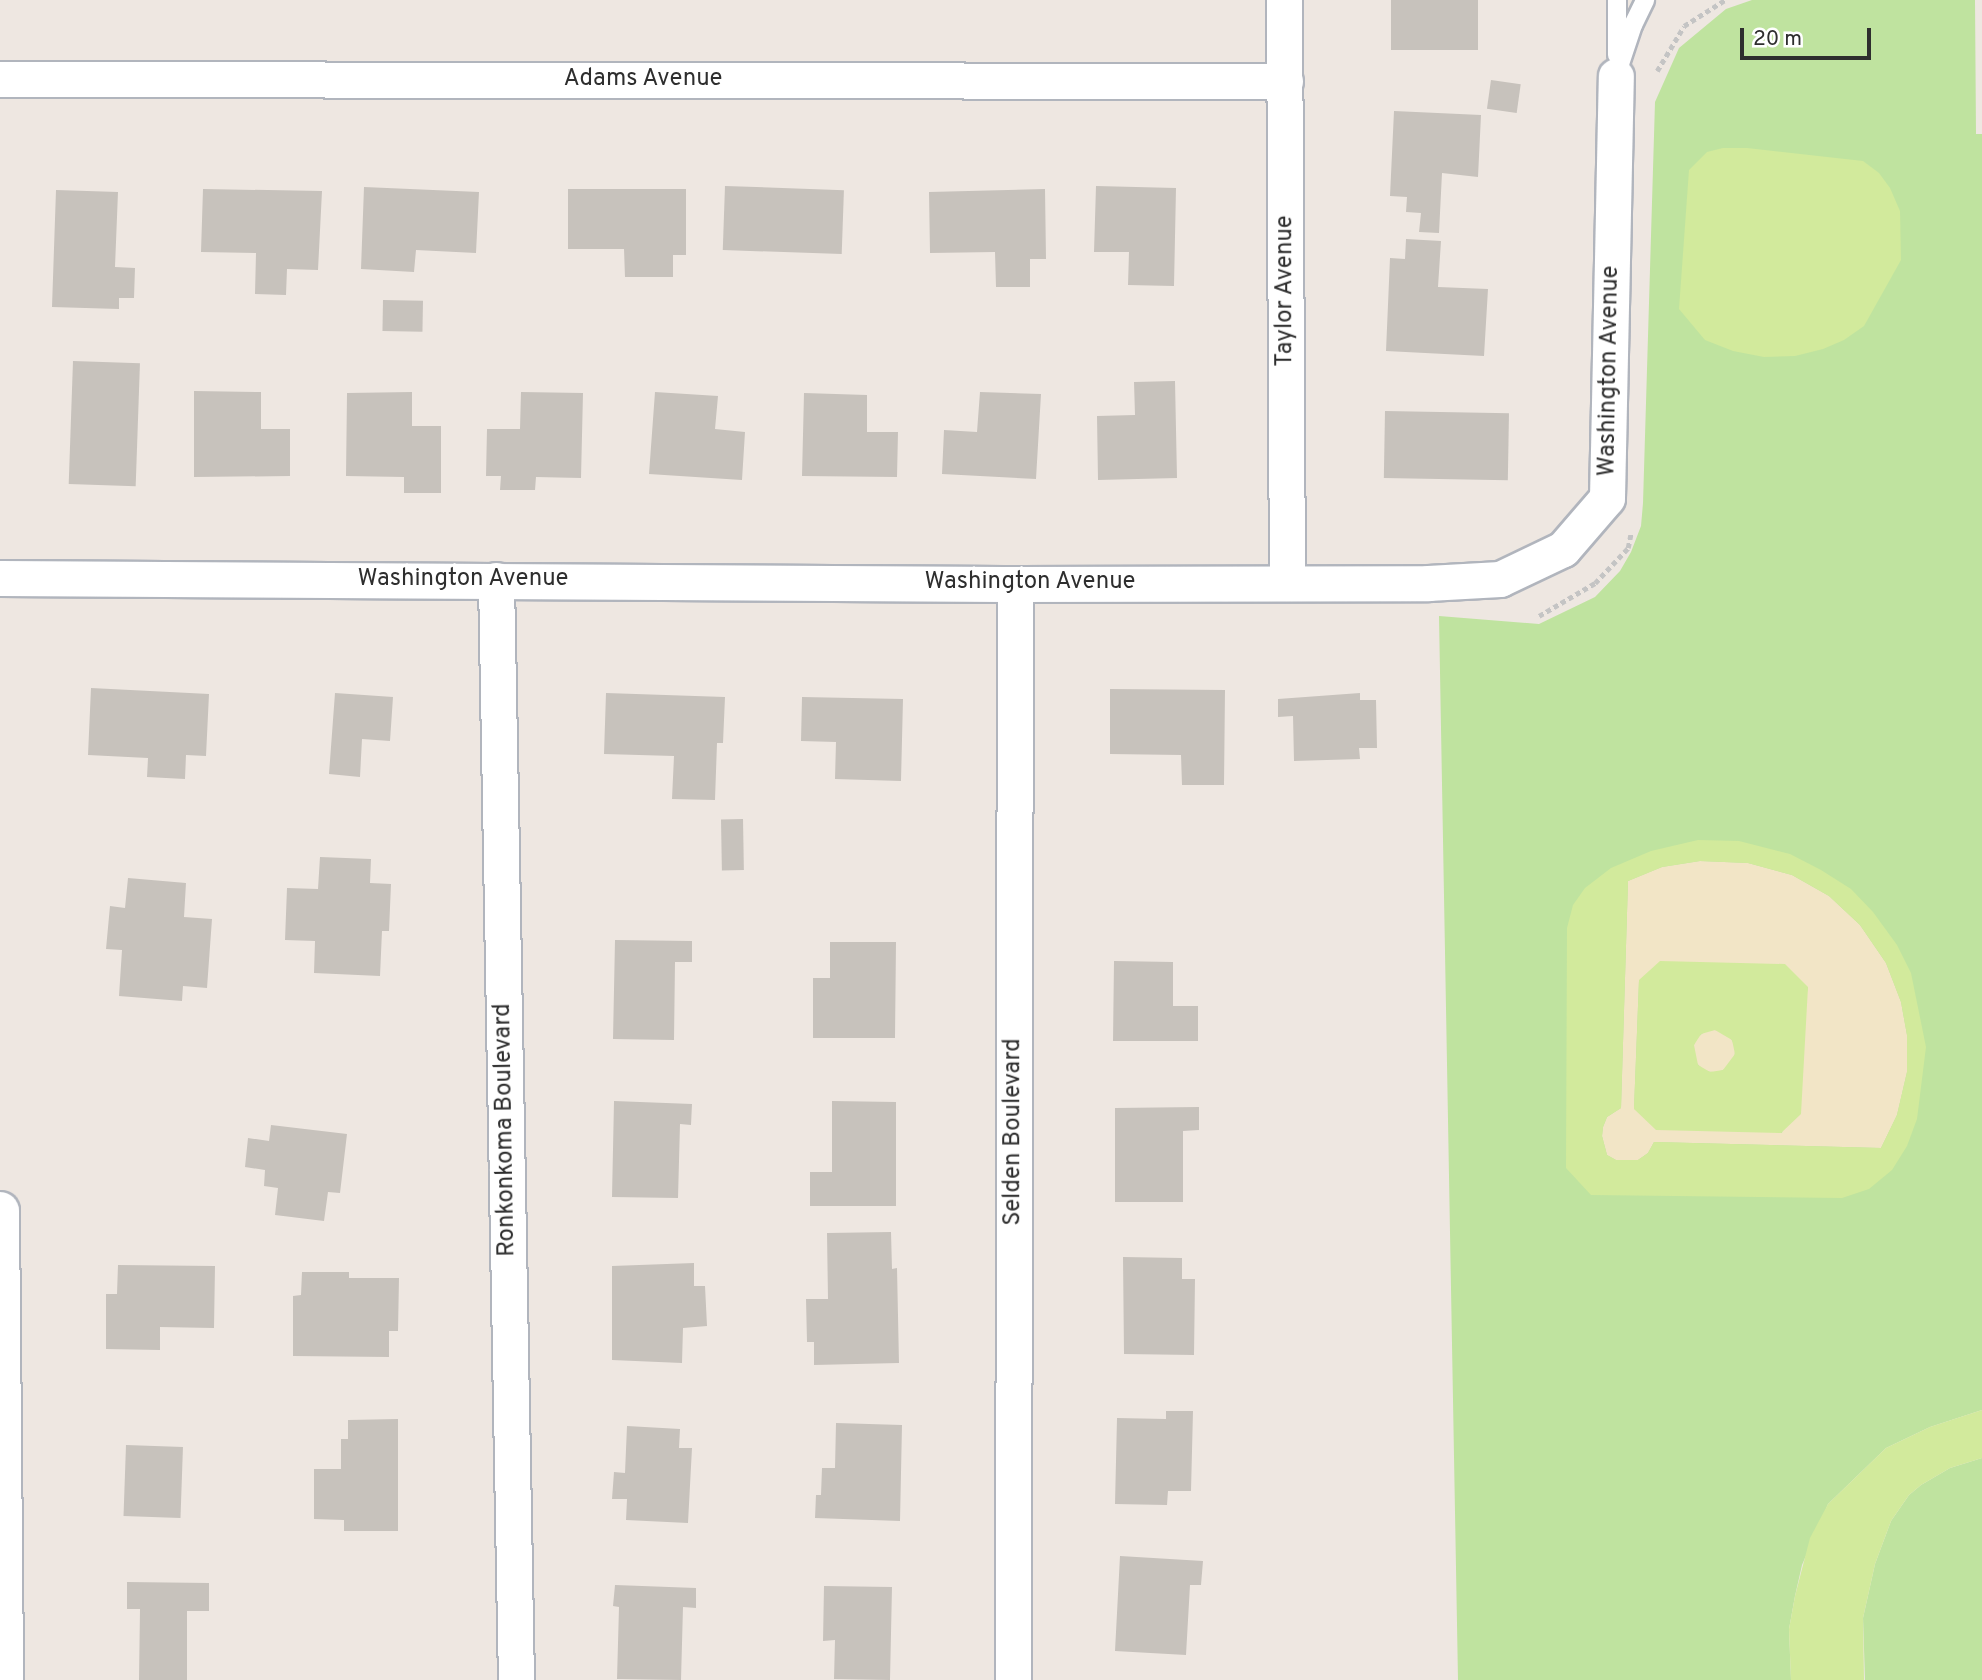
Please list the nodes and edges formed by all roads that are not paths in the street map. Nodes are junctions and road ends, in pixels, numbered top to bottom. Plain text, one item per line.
1 (1284, 0) edge
2 (1618, 0) edge
3 (1645, 0) edge
4 (1616, 76) junction
5 (0, 79) edge
6 (1285, 80) junction
7 (0, 578) edge
8 (496, 580) junction
9 (1287, 583) junction
10 (1015, 584) junction
11 (0, 1211) edge
12 (4, 1680) edge
13 (516, 1680) edge
14 (1013, 1680) edge

1 - 6 street, Taylor Avenue
2 - 4 lane
3 - 4 lane
4 - 9 street, Washington Avenue
5 - 6 street, Adams Avenue
6 - 9 street, Taylor Avenue
7 - 8 street, Washington Avenue
8 - 10 street, Washington Avenue
8 - 13 street, Ronkonkoma Boulevard
9 - 10 street, Washington Avenue
10 - 14 street, Selden Boulevard
11 - 12 street

